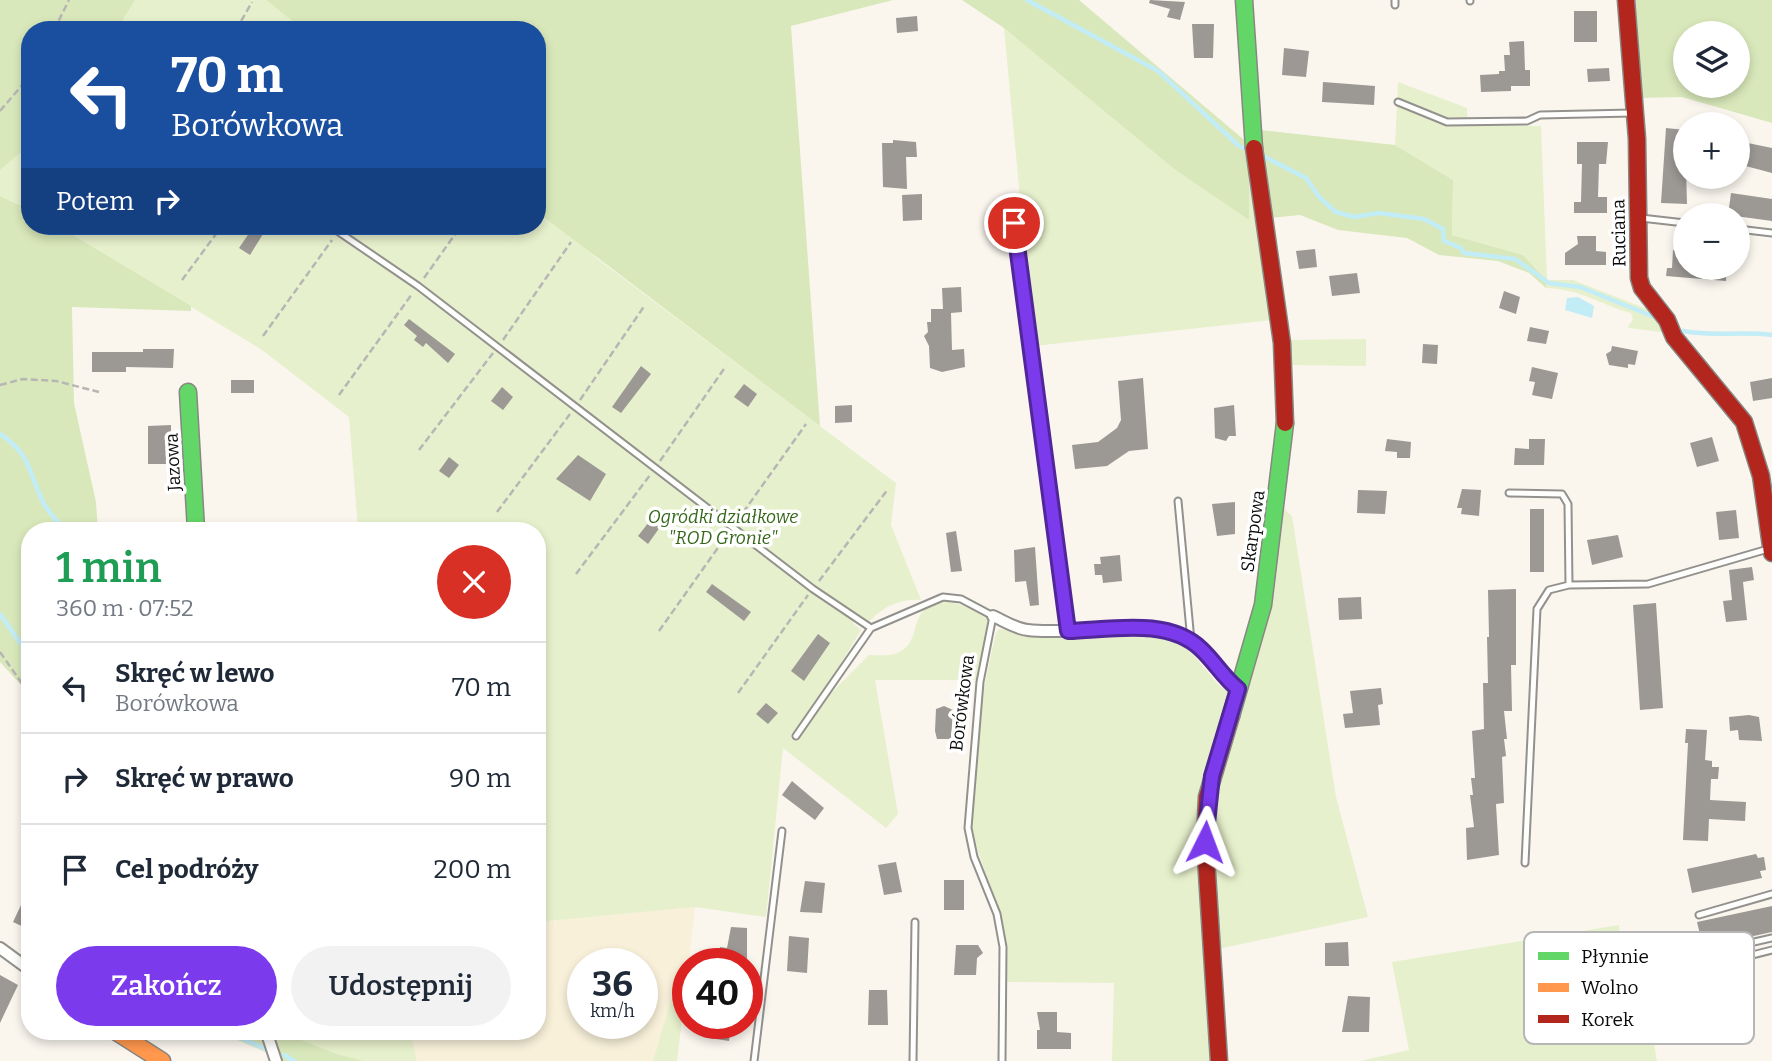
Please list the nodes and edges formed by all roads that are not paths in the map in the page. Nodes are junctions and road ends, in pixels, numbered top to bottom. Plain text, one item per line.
1 (1244, 0) edge
2 (1626, 0) edge
3 (1398, 102) dead end
4 (1635, 113) junction
5 (1638, 218) junction
6 (1673, 222) edge
7 (1014, 223) dead end
8 (1750, 230) edge
9 (1772, 233) edge
10 (344, 235) edge
11 (188, 392) dead end
12 (1509, 493) dead end
13 (1178, 501) dead end
14 (196, 522) edge
15 (1772, 551) edge
16 (1569, 585) junction
17 (993, 616) junction
18 (870, 628) junction
19 (1068, 631) junction
20 (1191, 641) junction
21 (1238, 689) junction
22 (796, 736) dead end
23 (782, 831) dead end
24 (1525, 863) dead end
25 (1772, 894) edge
26 (1699, 915) dead end
27 (915, 922) dead end
28 (1772, 937) edge
29 (1754, 941) edge
30 (0, 948) edge
31 (1772, 950) edge
32 (1754, 955) edge
33 (21, 963) edge
34 (130, 1040) edge
35 (269, 1040) edge
36 (162, 1061) edge
37 (276, 1061) edge
38 (754, 1061) edge
39 (913, 1061) edge
40 (1002, 1061) edge
41 (1219, 1061) edge

1 - 21 street, Skarpowa
2 - 4 street, Ruciana
3 - 4 lane
4 - 5 street, Ruciana
5 - 6 lane
5 - 15 street, Ruciana
7 - 19 lane
8 - 9 lane
10 - 18 lane
11 - 14 street, Jazowa
12 - 16 lane
13 - 20 lane
15 - 16 lane
16 - 24 lane
17 - 18 lane
17 - 19 street
17 - 40 lane, Borówkowa
18 - 22 lane
19 - 20 street
20 - 21 street
21 - 41 street, Skarpowa
23 - 38 lane
25 - 26 lane
27 - 39 lane
28 - 29 lane
30 - 33 street
31 - 32 lane
34 - 36 street
35 - 37 street

